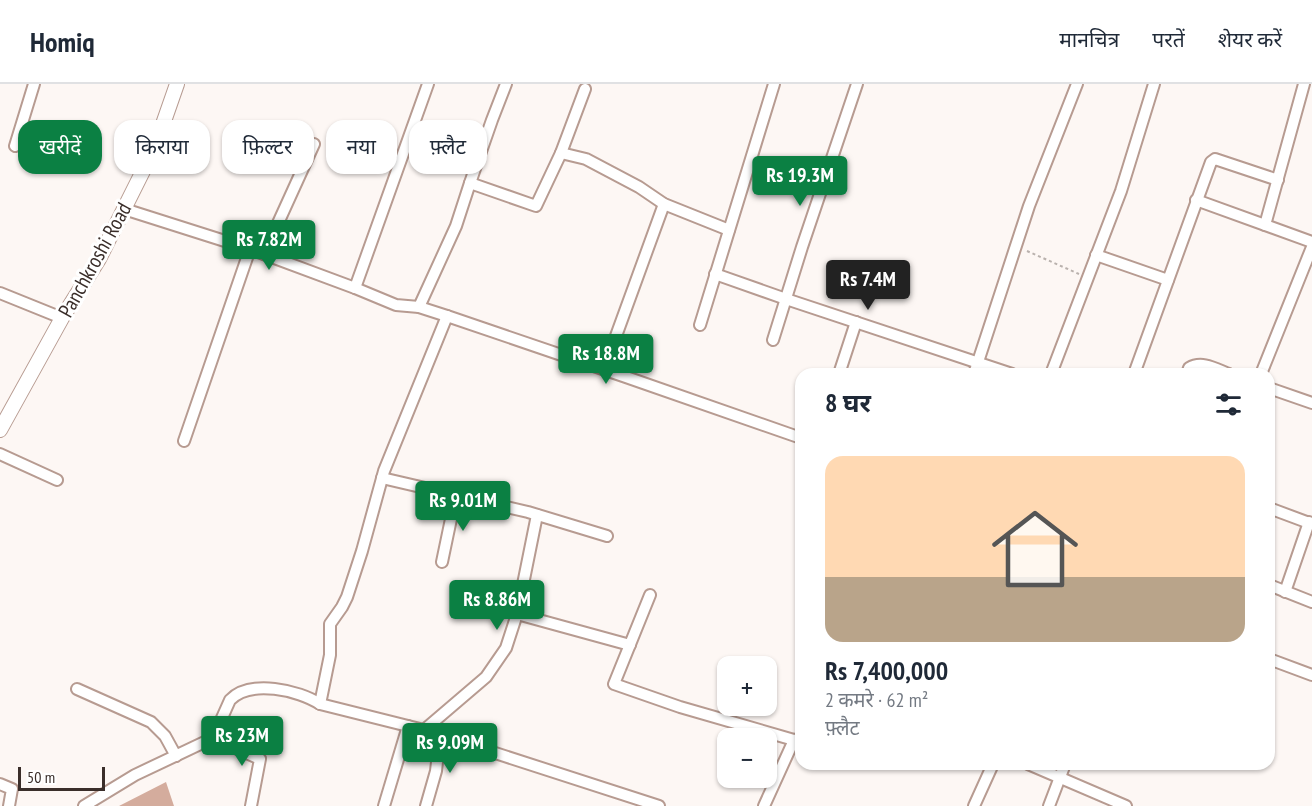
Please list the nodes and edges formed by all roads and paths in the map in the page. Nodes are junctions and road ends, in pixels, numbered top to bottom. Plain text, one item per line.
1 (34, 84) edge
2 (177, 84) edge
3 (428, 84) edge
4 (506, 84) edge
5 (774, 84) edge
6 (857, 84) edge
7 (1077, 84) edge
8 (1154, 84) edge
9 (1304, 84) edge
10 (585, 89) dead end
11 (15, 146) dead end
12 (561, 153) junction
13 (300, 174) edge
14 (1278, 180) junction
15 (470, 183) junction
16 (1196, 200) junction
17 (664, 204) junction
18 (124, 209) junction
19 (1265, 225) junction
20 (729, 230) junction
21 (1312, 242) edge
22 (1016, 246) junction
23 (1312, 247) edge
24 (250, 249) junction
25 (264, 254) junction
26 (1096, 255) junction
27 (715, 274) junction
28 (1088, 278) junction
29 (1168, 280) junction
30 (355, 288) junction
31 (0, 293) edge
32 (786, 299) junction
33 (419, 307) junction
34 (447, 316) junction
35 (62, 318) junction
36 (856, 322) junction
37 (700, 325) dead end
38 (773, 340) dead end
39 (978, 362) junction
40 (841, 368) edge
41 (976, 368) edge
42 (995, 368) edge
43 (1053, 368) edge
44 (1136, 368) edge
45 (1189, 368) edge
46 (1213, 368) edge
47 (1263, 368) edge
48 (604, 369) junction
49 (1275, 390) edge
50 (1312, 403) edge
51 (4, 413) edge
52 (0, 430) edge
53 (795, 436) edge
54 (184, 441) dead end
55 (0, 454) edge
56 (382, 478) junction
57 (57, 480) dead end
58 (456, 495) junction
59 (1275, 510) edge
60 (537, 515) junction
61 (1310, 523) edge
62 (607, 536) dead end
63 (442, 562) dead end
64 (1275, 588) edge
65 (1285, 592) junction
66 (650, 595) dead end
67 (1312, 602) edge
68 (517, 614) junction
69 (630, 645) junction
70 (1275, 661) edge
71 (1312, 675) edge
72 (77, 689) dead end
73 (320, 704) junction
74 (408, 726) junction
75 (424, 730) junction
76 (440, 735) junction
77 (213, 738) junction
78 (795, 739) edge
79 (795, 746) edge
80 (176, 756) junction
81 (990, 770) edge
82 (1043, 770) edge
83 (1063, 770) edge
84 (1060, 777) junction
85 (0, 784) edge
86 (9, 806) edge
87 (84, 806) edge
88 (251, 806) edge
89 (384, 806) edge
90 (426, 806) edge
91 (658, 806) edge
92 (764, 806) edge
93 (974, 806) edge
94 (1049, 806) edge
95 (1126, 806) edge

1 - 11 street
2 - 18 street, Panchkroshi Road
3 - 30 street
4 - 15 street
5 - 20 street
6 - 32 street
7 - 22 street
8 - 26 street
9 - 14 street
10 - 12 street
12 - 15 street
12 - 17 street
13 - 25 street
14 - 16 street
14 - 19 street
15 - 33 street
16 - 19 street
16 - 29 street
17 - 20 street
17 - 48 street
18 - 24 street
18 - 35 street, Panchkroshi Road
19 - 21 street
20 - 27 street
22 - 28 path
22 - 39 street
23 - 47 street
24 - 25 street
24 - 54 street
25 - 30 street
26 - 28 street
26 - 29 street
27 - 32 street
27 - 37 street
28 - 43 street
29 - 44 street
30 - 33 street
31 - 35 street
32 - 36 street
32 - 38 street
33 - 34 street
34 - 48 street
34 - 56 street
35 - 51 street, Panchkroshi Road
36 - 39 street
36 - 40 street
39 - 41 street
39 - 42 street
45 - 46 street
48 - 53 street
49 - 50 street
51 - 52 street, Panchkroshi Road
55 - 57 street
56 - 58 street
56 - 73 street
58 - 60 street
58 - 63 street
59 - 61 street
60 - 62 street
60 - 68 street
61 - 65 street
64 - 65 street
65 - 67 street
66 - 69 street
68 - 69 street
68 - 75 street
69 - 78 street
70 - 71 street
72 - 80 street
73 - 74 street
73 - 77 street
74 - 75 street
74 - 89 street
75 - 76 street
76 - 90 street
76 - 91 street
77 - 80 street
77 - 88 street
79 - 92 street
80 - 87 street
81 - 93 street
82 - 84 street
83 - 84 street
84 - 94 street
84 - 95 street
85 - 86 street

